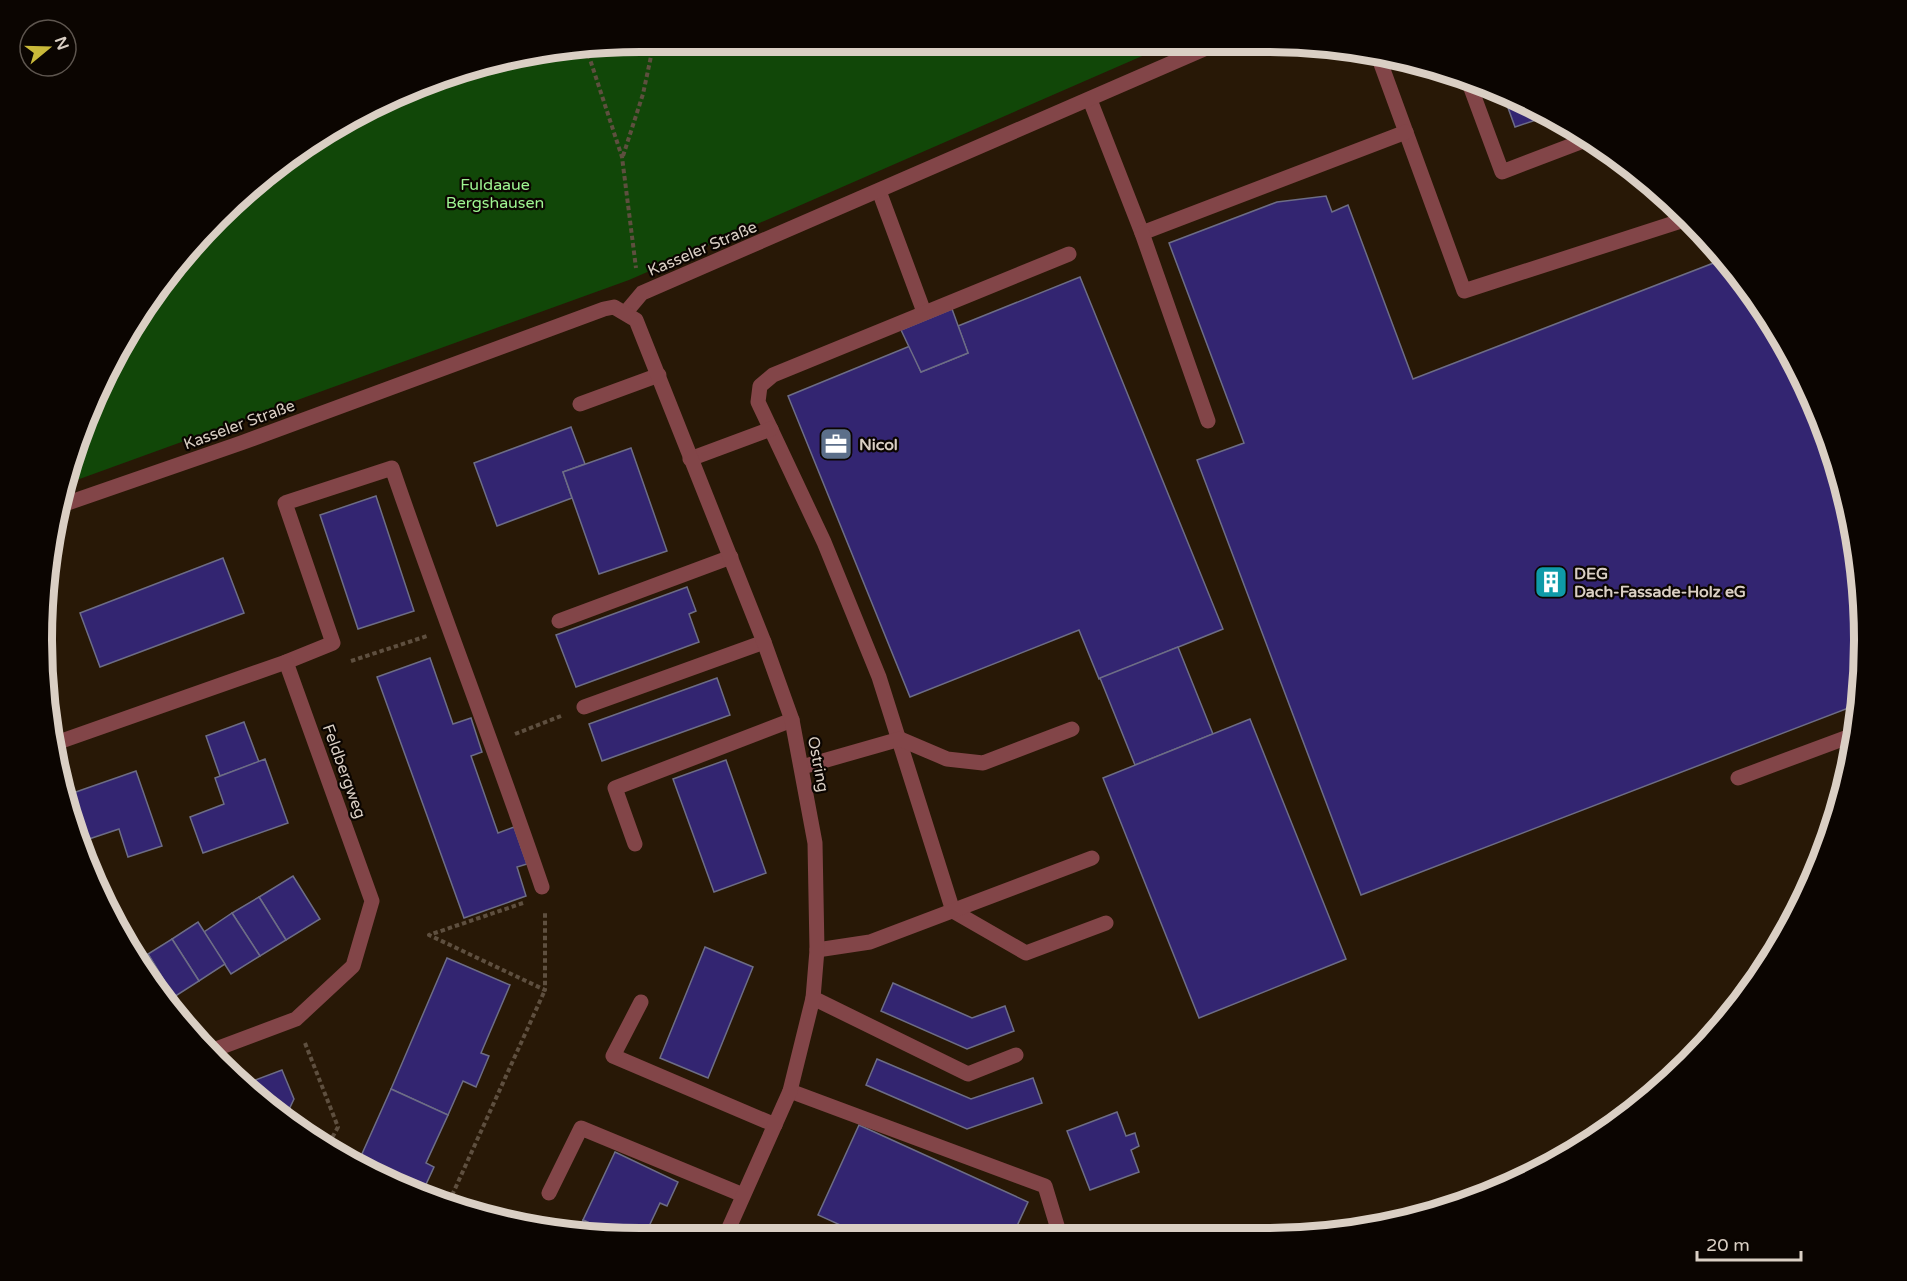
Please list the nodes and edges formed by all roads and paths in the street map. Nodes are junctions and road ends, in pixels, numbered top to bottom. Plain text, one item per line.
1 (651, 52) edge
2 (1198, 52) edge
3 (589, 55) edge
4 (1381, 64) edge
5 (1471, 90) edge
6 (1090, 100) junction
7 (1406, 132) junction
8 (1579, 143) edge
9 (622, 157) junction
10 (879, 191) junction
11 (1679, 222) edge
12 (1142, 233) junction
13 (1069, 254) dead end
14 (642, 293) junction
15 (626, 312) junction
16 (924, 312) junction
17 (659, 375) junction
18 (580, 404) dead end
19 (1208, 421) dead end
20 (771, 429) junction
21 (690, 459) junction
22 (70, 502) edge
23 (731, 557) junction
24 (559, 621) dead end
25 (447, 629) junction
26 (764, 642) junction
27 (286, 662) junction
28 (348, 663) dead end
29 (584, 707) joint
30 (792, 720) junction
31 (1072, 729) dead end
32 (1846, 738) edge
33 (900, 739) junction
34 (62, 741) edge
35 (493, 742) junction
36 (802, 767) junction
37 (1738, 778) dead end
38 (635, 844) dead end
39 (1092, 858) dead end
40 (543, 891) junction
41 (953, 911) junction
42 (1106, 923) dead end
43 (817, 950) junction
44 (545, 990) junction
45 (813, 998) junction
46 (641, 1002) dead end
47 (296, 1018) junction
48 (218, 1048) edge
49 (1016, 1055) dead end
50 (790, 1091) junction
51 (775, 1125) junction
52 (331, 1140) edge
53 (549, 1193) dead end
54 (743, 1195) junction
55 (451, 1197) edge
56 (729, 1228) edge
57 (1058, 1228) edge

1 - 9 path
2 - 6 street, Kasseler Straße
3 - 9 path
4 - 7 street
5 - 8 street
6 - 10 street, Kasseler Straße
6 - 12 street
7 - 11 street
7 - 12 street
9 - 14 path
10 - 14 street, Kasseler Straße
10 - 16 street
12 - 19 street
13 - 16 street
14 - 15 street, Kasseler Straße
15 - 17 street, Ostring
15 - 22 street, Kasseler Straße
16 - 20 street
17 - 18 street
17 - 21 street, Ostring
20 - 21 street
20 - 33 street
21 - 23 street, Ostring
23 - 24 street
23 - 26 street, Ostring
25 - 27 street
25 - 28 path
25 - 35 street
26 - 29 street
26 - 30 street, Ostring
27 - 34 street
27 - 47 street, Feldbergweg
29 - 35 path
30 - 36 street, Ostring
30 - 38 street
31 - 33 street
32 - 37 street
33 - 36 street
33 - 41 street
35 - 40 street
36 - 43 street, Ostring
39 - 41 street
40 - 44 path
40 - 44 path
41 - 42 street
41 - 43 street
43 - 45 street, Ostring
44 - 55 path
45 - 49 street
45 - 50 street, Ostring
46 - 51 street
47 - 48 street, Feldbergweg
47 - 52 path
50 - 51 street, Ostring
50 - 57 street
51 - 54 street, Ostring
53 - 54 street
54 - 56 street, Ostring

